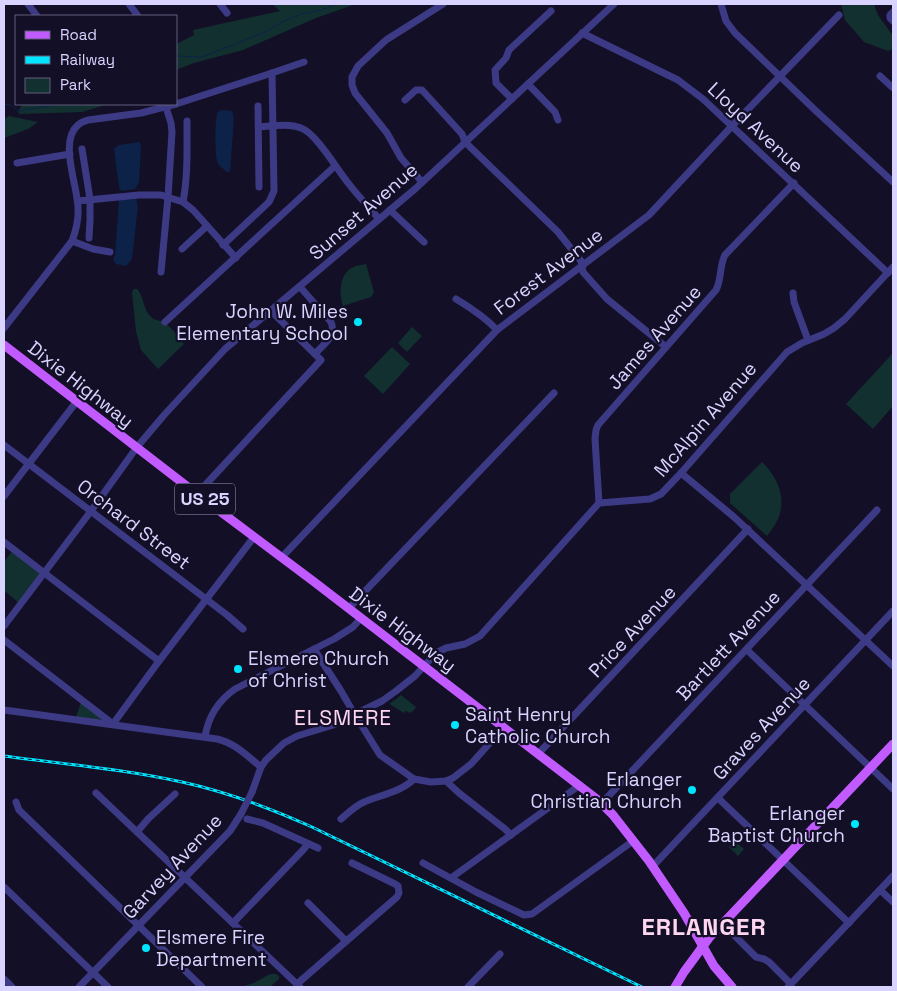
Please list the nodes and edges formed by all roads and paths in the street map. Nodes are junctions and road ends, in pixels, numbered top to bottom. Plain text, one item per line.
1 (28, 4) edge
2 (129, 4) edge
3 (220, 4) edge
4 (443, 4) edge
5 (614, 4) edge
6 (721, 4) edge
7 (551, 11) dead end
8 (893, 12) edge
9 (226, 13) dead end
10 (36, 15) edge
11 (137, 15) edge
12 (839, 15) dead end
13 (893, 21) edge
14 (582, 33) junction
15 (304, 62) dead end
16 (272, 74) junction
17 (780, 76) junction
18 (880, 76) dead end
19 (528, 84) junction
20 (893, 88) edge
21 (512, 99) junction
22 (406, 100) dead end
23 (178, 103) edge
24 (173, 105) edge
25 (258, 106) dead end
26 (166, 107) junction
27 (558, 120) dead end
28 (188, 121) dead end
29 (274, 126) junction
30 (732, 126) junction
31 (259, 127) junction
32 (465, 142) junction
33 (82, 149) dead end
34 (70, 154) junction
35 (17, 163) dead end
36 (335, 166) junction
37 (422, 182) junction
38 (893, 182) edge
39 (794, 183) junction
40 (259, 187) dead end
41 (168, 197) junction
42 (90, 199) junction
43 (78, 201) junction
44 (183, 202) junction
45 (390, 210) junction
46 (379, 219) junction
47 (207, 226) junction
48 (88, 238) dead end
49 (72, 241) junction
50 (424, 242) dead end
51 (224, 245) junction
52 (182, 249) dead end
53 (110, 252) dead end
54 (236, 258) junction
55 (582, 266) junction
56 (893, 267) edge
57 (160, 272) dead end
58 (888, 273) junction
59 (300, 287) junction
60 (793, 293) dead end
61 (456, 299) dead end
62 (271, 311) junction
63 (165, 322) dead end
64 (4, 328) edge
65 (498, 330) junction
66 (808, 340) junction
67 (4, 345) edge
68 (666, 347) junction
69 (315, 354) junction
70 (554, 393) dead end
71 (76, 401) junction
72 (4, 445) edge
73 (137, 448) junction
74 (28, 464) junction
75 (681, 474) junction
76 (197, 494) junction
77 (4, 496) edge
78 (599, 503) junction
79 (877, 510) dead end
80 (91, 511) junction
81 (748, 530) junction
82 (254, 537) junction
83 (4, 542) edge
84 (282, 558) junction
85 (44, 573) junction
86 (807, 584) junction
87 (206, 600) junction
88 (349, 608) junction
89 (893, 611) edge
90 (361, 618) junction
91 (4, 626) edge
92 (243, 629) dead end
93 (4, 640) edge
94 (866, 640) junction
95 (314, 649) junction
96 (747, 650) junction
97 (159, 661) junction
98 (424, 666) junction
99 (893, 666) edge
100 (805, 705) junction
101 (4, 710) edge
102 (354, 714) junction
103 (113, 724) junction
104 (504, 727) junction
105 (206, 737) junction
106 (893, 744) edge
107 (539, 754) junction
108 (261, 767) junction
109 (871, 768) junction
110 (414, 779) junction
111 (446, 782) junction
112 (580, 785) junction
113 (893, 789) edge
114 (96, 793) dead end
115 (175, 794) dead end
116 (718, 798) junction
117 (16, 802) dead end
118 (602, 803) junction
119 (244, 816) junction
120 (341, 818) dead end
121 (138, 832) junction
122 (511, 835) junction
123 (633, 841) junction
124 (308, 844) junction
125 (318, 848) dead end
126 (783, 860) junction
127 (352, 862) dead end
128 (423, 863) dead end
129 (653, 866) junction
130 (893, 876) edge
131 (185, 877) junction
132 (451, 878) junction
133 (4, 887) edge
134 (880, 890) junction
135 (893, 902) edge
136 (308, 903) dead end
137 (233, 923) junction
138 (849, 923) junction
139 (723, 924) junction
140 (139, 925) junction
141 (346, 941) junction
142 (703, 946) junction
143 (500, 954) dead end
144 (93, 973) junction
145 (4, 979) edge
146 (298, 986) edge
147 (790, 986) edge
148 (12, 987) edge
149 (79, 987) edge
150 (108, 987) edge
151 (202, 987) edge
152 (468, 987) edge
153 (675, 987) edge
154 (732, 987) edge

1 - 10 street
2 - 11 street
3 - 9 street
4 - 37 street
5 - 14 street, Sunset Avenue
6 - 17 street
7 - 21 street
8 - 13 street
12 - 17 street, Forest Avenue
14 - 19 street, Sunset Avenue
14 - 30 street, Lloyd Avenue
15 - 16 street
16 - 23 street
16 - 29 street
17 - 30 street, Forest Avenue
17 - 38 street
18 - 20 street
19 - 21 street, Sunset Avenue
19 - 27 street
21 - 32 street, Sunset Avenue
22 - 32 street
24 - 26 street
25 - 31 street
26 - 34 street
26 - 41 street
28 - 44 street
29 - 31 street
29 - 36 street
29 - 51 street
30 - 39 street, Lloyd Avenue
30 - 55 street, Forest Avenue
31 - 40 street
32 - 37 street, Sunset Avenue
32 - 55 street
33 - 42 street
34 - 35 street
34 - 43 street
36 - 46 street
36 - 54 street
37 - 45 street, Sunset Avenue
39 - 58 street, Lloyd Avenue
39 - 68 street, James Avenue
41 - 42 street
41 - 44 street
41 - 57 street
42 - 43 street
42 - 48 street
43 - 49 street
44 - 47 street
45 - 46 street, Sunset Avenue
45 - 50 street
46 - 59 street, Sunset Avenue
47 - 51 street
47 - 52 street
49 - 53 street
49 - 64 street
51 - 54 street
54 - 63 street
55 - 65 street, Forest Avenue
55 - 68 street
56 - 58 street, McAlpin Avenue
58 - 66 street, McAlpin Avenue
59 - 62 street, Sunset Avenue
59 - 69 street
60 - 66 street
61 - 65 street
62 - 69 street
62 - 73 street, Sunset Avenue
65 - 84 street, Forest Avenue
66 - 75 street, McAlpin Avenue
67 - 71 main road, Dixie Highway / US 25
68 - 78 street, James Avenue
69 - 76 street
70 - 88 street
71 - 73 main road, Dixie Highway / US 25
71 - 74 street
72 - 74 street, Orchard Street
73 - 76 main road, Dixie Highway / US 25
73 - 80 street, Sunset Avenue
74 - 77 street
74 - 80 street, Orchard Street
75 - 78 street, McAlpin Avenue
75 - 81 street
76 - 82 main road, Dixie Highway / US 25
78 - 98 street
79 - 86 street, Bartlett Avenue
80 - 85 street, Sunset Avenue
80 - 87 street, Orchard Street
81 - 86 street
81 - 107 street, Price Avenue
82 - 84 main road, Dixie Highway / US 25
82 - 87 street
83 - 85 street
84 - 88 main road, Dixie Highway / US 25
85 - 91 street, Sunset Avenue
85 - 97 street
86 - 94 street
86 - 96 street, Bartlett Avenue
87 - 92 street, Orchard Street
87 - 97 street
88 - 90 main road, Dixie Highway / US 25
89 - 94 street, Graves Avenue
90 - 95 street
90 - 98 main road, Dixie Highway / US 25
93 - 103 street
94 - 99 street
94 - 100 street, Graves Avenue
95 - 102 street
95 - 105 street
96 - 100 street
96 - 118 street, Bartlett Avenue
97 - 103 street
98 - 102 street, Garvey Avenue
98 - 104 main road, Dixie Highway / US 25
100 - 109 street
100 - 116 street, Graves Avenue
101 - 103 street
102 - 108 street, Garvey Avenue
102 - 110 street
103 - 105 street
104 - 107 main road, Dixie Highway / US 25
104 - 111 street
105 - 108 street
106 - 109 main road
107 - 112 main road, Dixie Highway / US 25
108 - 119 street, Garvey Avenue, bridge
109 - 113 street
109 - 126 main road
110 - 111 street
110 - 120 street
111 - 122 street
112 - 118 main road, Dixie Highway / US 25
112 - 122 street
114 - 121 street
115 - 121 street
116 - 126 street
116 - 129 street, Graves Avenue
117 - 140 street
118 - 123 main road, Dixie Highway / US 25
119 - 124 street
119 - 131 street, Garvey Avenue
121 - 131 street
122 - 132 street
123 - 129 main road, Dixie Highway / US 25
123 - 132 street
124 - 125 street
124 - 137 street
126 - 138 street
126 - 139 main road
127 - 141 street
128 - 132 street
129 - 142 main road, Dixie Highway / US 25
130 - 134 street
131 - 137 street
131 - 140 street, Garvey Avenue
133 - 144 street
134 - 135 street
134 - 138 street
136 - 141 street
137 - 146 street
138 - 147 street
139 - 142 main road
139 - 147 street
140 - 144 street, Garvey Avenue
140 - 151 street
141 - 146 street
142 - 153 main road
142 - 154 main road, Dixie Highway / US 25
143 - 152 street
144 - 149 street, Garvey Avenue
144 - 150 street
145 - 148 street

